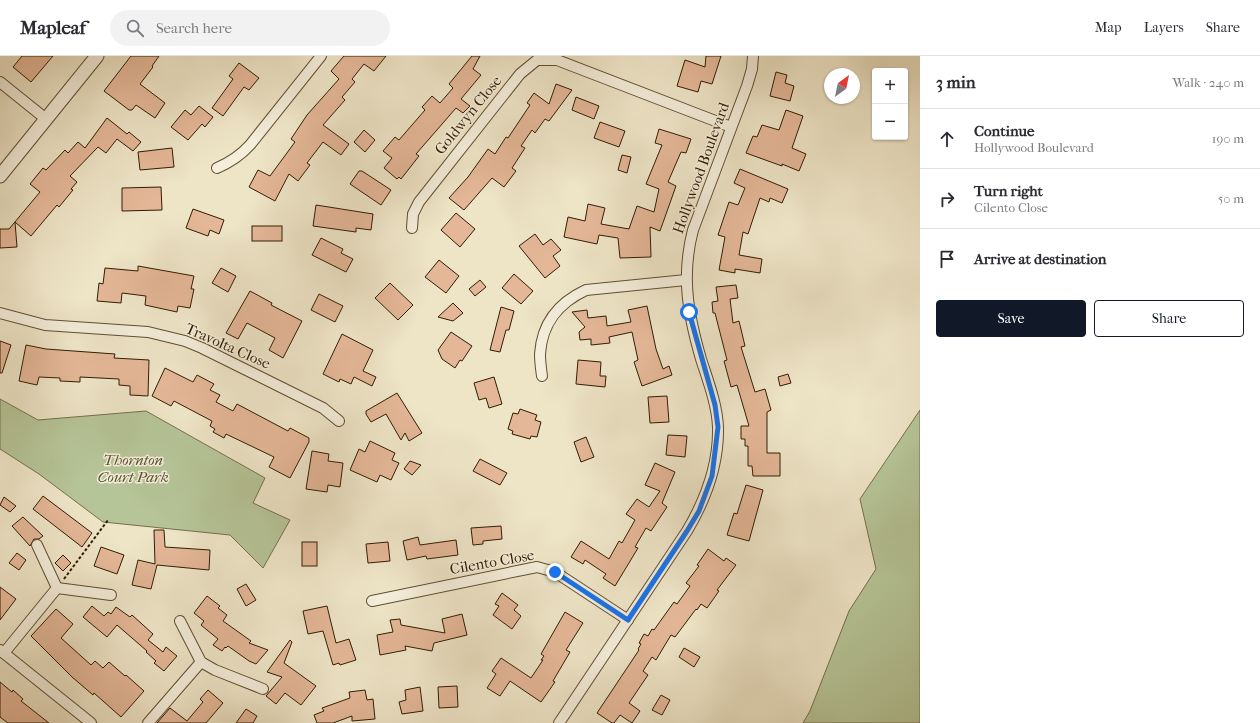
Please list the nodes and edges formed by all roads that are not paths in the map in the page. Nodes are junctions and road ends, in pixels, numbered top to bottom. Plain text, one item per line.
1 (97, 56) edge
2 (321, 56) edge
3 (753, 56) edge
4 (0, 82) edge
5 (46, 119) junction
6 (731, 127) junction
7 (217, 168) dead end
8 (0, 176) edge
9 (412, 228) dead end
10 (686, 280) junction
11 (0, 313) edge
12 (542, 376) dead end
13 (339, 421) dead end
14 (37, 545) dead end
15 (58, 588) junction
16 (111, 595) dead end
17 (372, 601) dead end
18 (628, 620) junction
19 (180, 621) dead end
20 (2, 652) edge
21 (201, 662) junction
22 (263, 689) dead end
23 (91, 723) edge
24 (148, 723) edge
25 (559, 723) edge

1 - 5 street
2 - 7 street
3 - 6 street, Hollywood Boulevard
4 - 5 street
5 - 8 street
6 - 9 street, Goldwyn Close
6 - 10 street, Hollywood Boulevard
10 - 12 street
10 - 18 street, Hollywood Boulevard
11 - 13 street, Travolta Close
14 - 15 street
15 - 16 street
15 - 20 street
17 - 18 street, Cilento Close
18 - 25 street, Hollywood Boulevard
19 - 21 street
20 - 23 street
21 - 22 street
21 - 24 street

